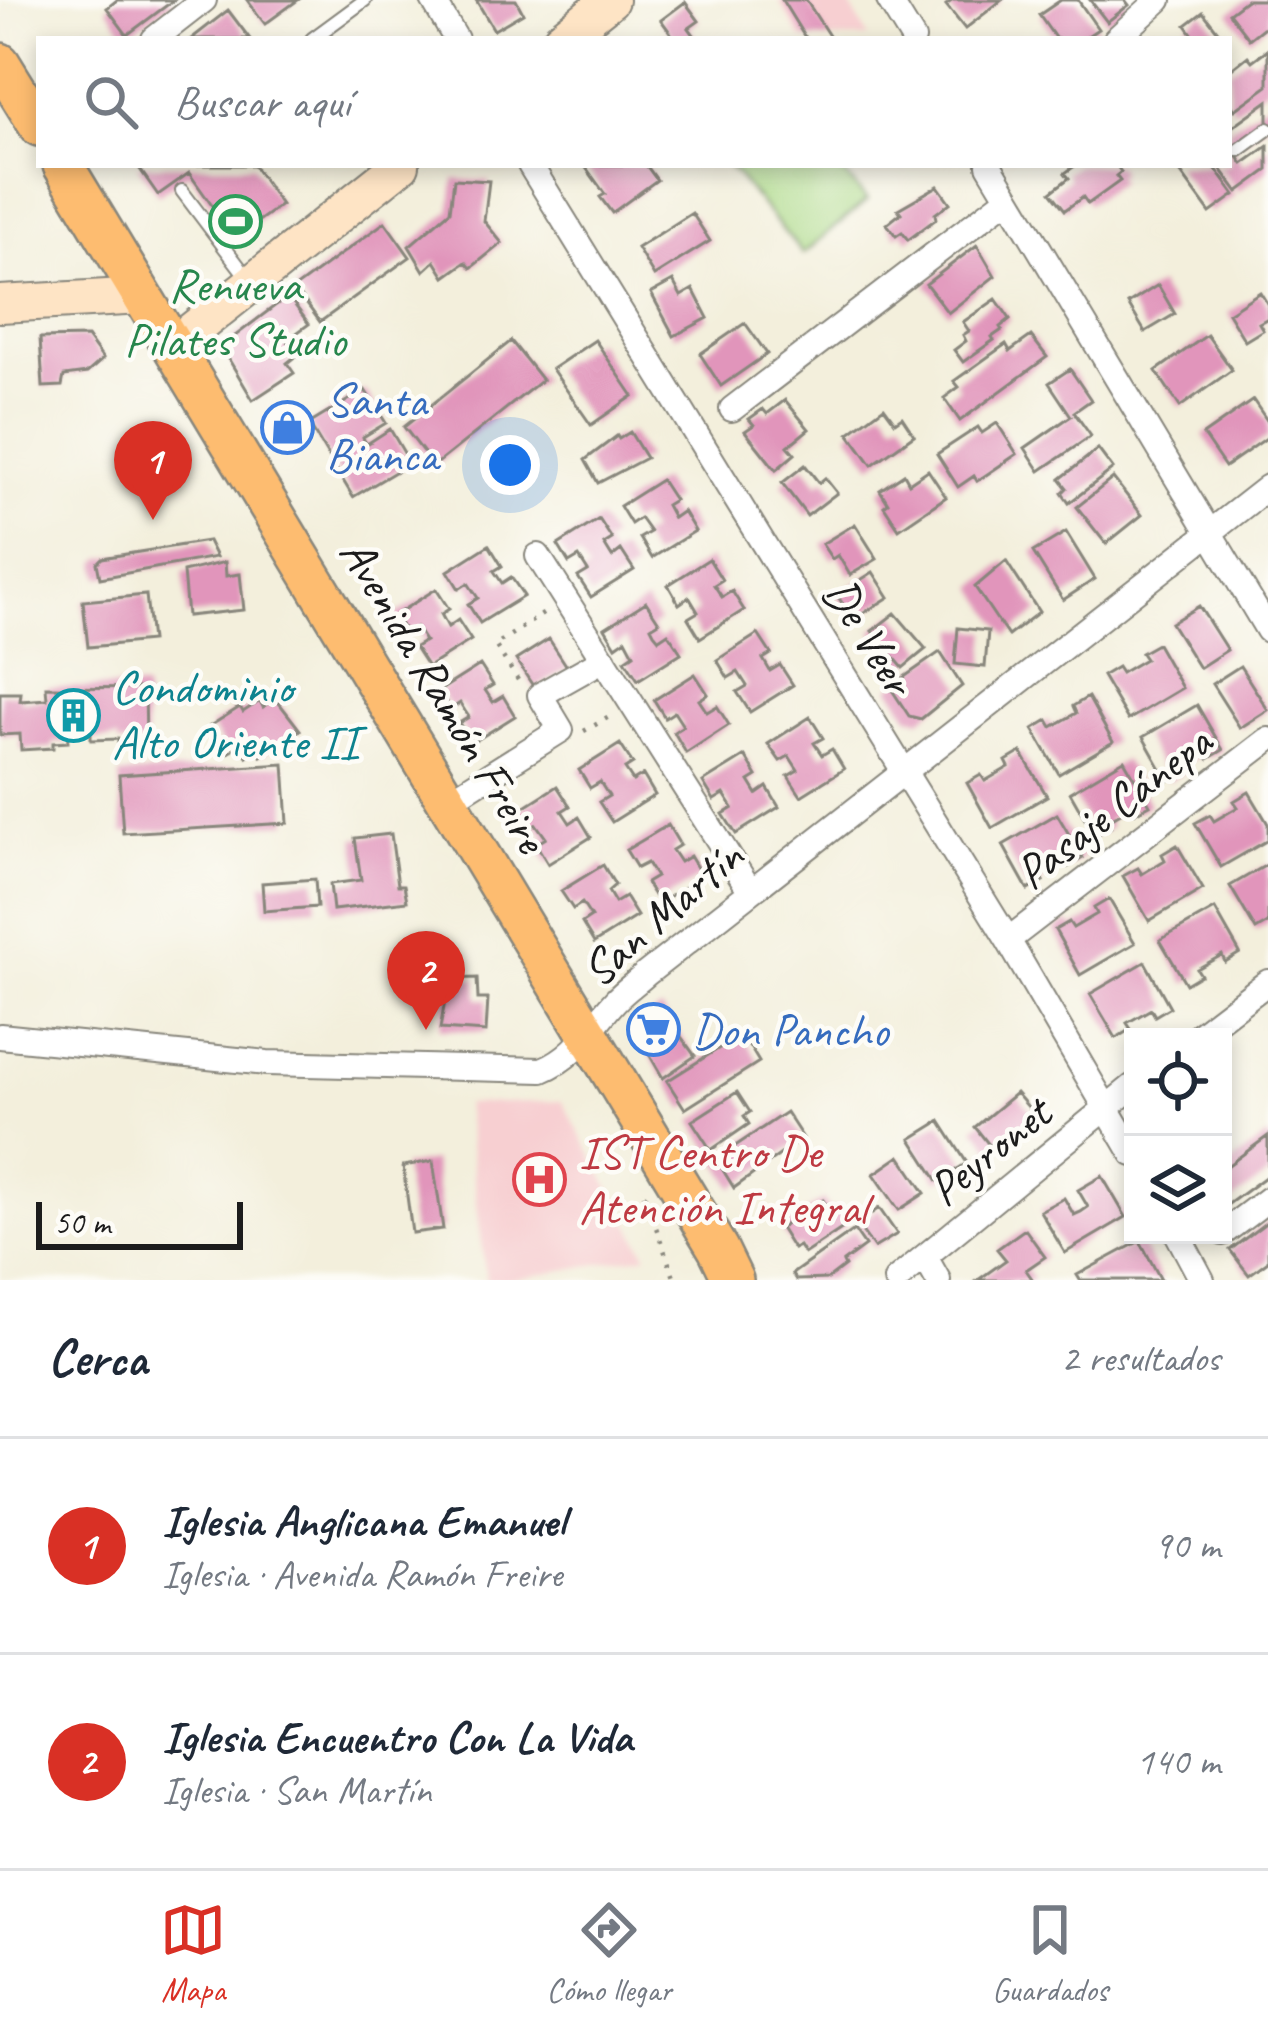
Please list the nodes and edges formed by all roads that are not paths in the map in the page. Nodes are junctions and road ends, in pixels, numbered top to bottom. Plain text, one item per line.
1 (204, 0) edge
2 (365, 0) edge
3 (433, 0) edge
4 (610, 0) edge
5 (889, 0) edge
6 (1159, 0) edge
7 (158, 36) edge
8 (316, 36) edge
9 (453, 36) edge
10 (565, 36) edge
11 (911, 36) edge
12 (1119, 36) edge
13 (0, 63) edge
14 (36, 121) edge
15 (1268, 129) edge
16 (1239, 150) dead end
17 (65, 168) edge
18 (397, 168) edge
19 (532, 168) edge
20 (990, 168) edge
21 (182, 191) dead end
22 (1008, 198) junction
23 (251, 283) junction
24 (143, 296) junction
25 (0, 304) edge
26 (173, 345) junction
27 (732, 409) dead end
28 (1268, 487) edge
29 (1209, 532) junction
30 (538, 556) dead end
31 (1268, 630) edge
32 (604, 659) junction
33 (1268, 740) edge
34 (904, 771) junction
35 (448, 801) junction
36 (750, 890) junction
37 (1009, 940) junction
38 (1268, 982) edge
39 (1208, 1028) edge
40 (0, 1036) edge
41 (588, 1038) junction
42 (1124, 1093) edge
43 (1107, 1106) junction
44 (1124, 1137) edge
45 (1268, 1198) edge
46 (1232, 1226) edge
47 (925, 1257) junction
48 (733, 1280) edge
49 (896, 1280) edge
50 (938, 1280) edge

1 - 7 street
2 - 8 lane
3 - 9 street
4 - 10 street
5 - 11 street
6 - 12 street
13 - 14 main road
15 - 16 lane
17 - 24 main road, Avenida Ramón Freire
18 - 23 street
19 - 34 street, De Veer
20 - 22 street
21 - 23 lane
22 - 27 street
22 - 29 street
23 - 26 street
24 - 25 street
24 - 26 main road, Avenida Ramón Freire
26 - 35 main road, Avenida Ramón Freire
28 - 29 street, San Martín
29 - 31 street
29 - 34 street, San Martín
30 - 32 street
32 - 35 street
32 - 36 street
33 - 37 street, Pasaje Cánepa
34 - 36 street, San Martín
34 - 37 street, De Veer
35 - 41 main road, Avenida Ramón Freire
36 - 41 street, San Martín
37 - 43 street, De Veer
38 - 39 street
40 - 41 street, San Martín
41 - 48 main road, Avenida Ramón Freire
42 - 43 street, Peyronet
43 - 44 street, De Veer
43 - 47 street, Peyronet
45 - 46 street
47 - 49 street, Peyronet
47 - 50 street

